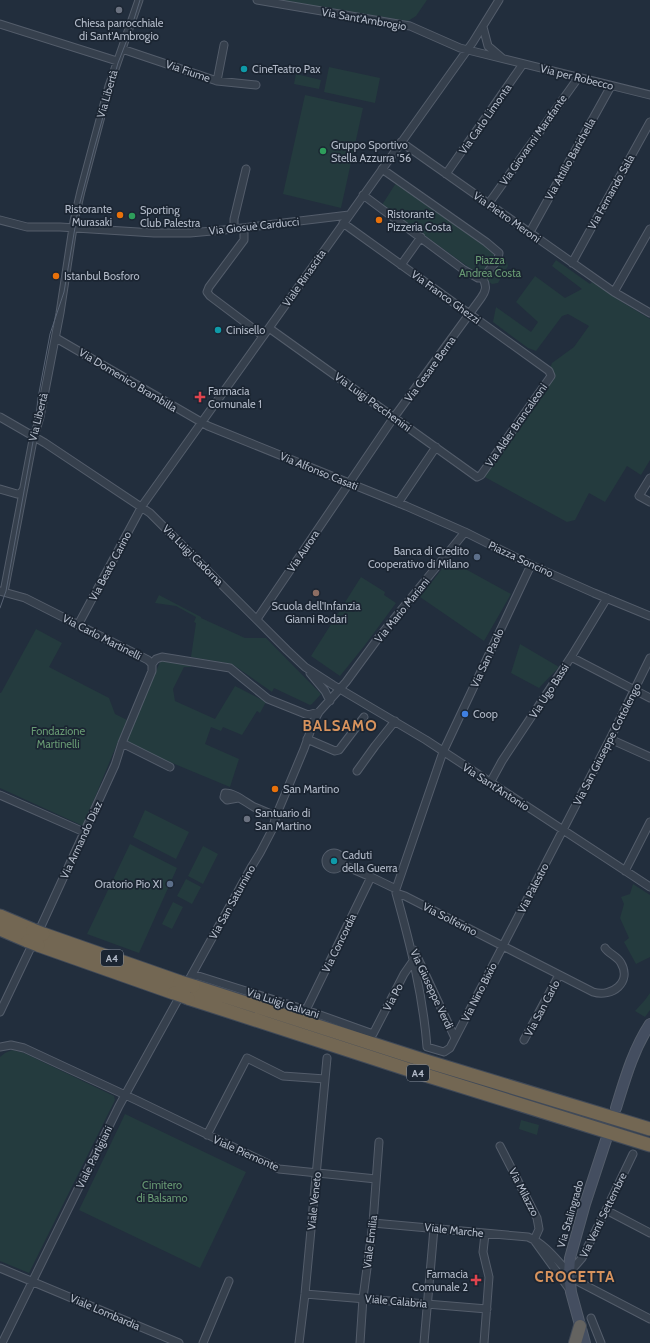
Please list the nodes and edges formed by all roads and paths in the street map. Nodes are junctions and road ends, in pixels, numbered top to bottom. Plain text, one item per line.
1 (139, 0) edge
2 (257, 0) edge
3 (499, 0) edge
4 (0, 24) edge
5 (483, 27) junction
6 (224, 45) dead end
7 (122, 49) junction
8 (467, 50) junction
9 (505, 60) junction
10 (117, 61) junction
11 (523, 64) junction
12 (578, 78) junction
13 (217, 81) junction
14 (256, 85) dead end
15 (611, 86) junction
16 (650, 95) edge
17 (650, 122) edge
18 (401, 142) junction
19 (246, 169) dead end
20 (382, 169) junction
21 (446, 174) junction
22 (363, 195) junction
23 (489, 203) junction
24 (349, 215) junction
25 (0, 220) edge
26 (343, 223) junction
27 (73, 228) junction
28 (244, 228) junction
29 (234, 229) junction
30 (650, 229) edge
31 (530, 232) junction
32 (421, 237) junction
33 (572, 263) junction
34 (401, 265) junction
35 (483, 279) junction
36 (614, 292) junction
37 (650, 313) edge
38 (470, 314) junction
39 (269, 328) junction
40 (263, 336) junction
41 (56, 338) junction
42 (549, 371) joint
43 (0, 417) edge
44 (394, 417) junction
45 (201, 423) junction
46 (33, 436) junction
47 (436, 447) junction
48 (477, 476) joint
49 (650, 478) edge
50 (349, 482) junction
51 (0, 489) edge
52 (23, 490) junction
53 (650, 502) edge
54 (398, 503) junction
55 (142, 506) junction
56 (436, 520) joint
57 (465, 532) junction
58 (531, 565) junction
59 (2, 592) edge
60 (607, 598) junction
61 (650, 616) edge
62 (257, 619) junction
63 (78, 625) junction
64 (571, 657) junction
65 (650, 658) edge
66 (152, 664) junction
67 (305, 666) junction
68 (340, 690) junction
69 (634, 690) junction
70 (650, 698) edge
71 (330, 701) junction
72 (319, 712) junction
73 (308, 715) junction
74 (364, 717) dead end
75 (314, 721) junction
76 (395, 721) junction
77 (307, 739) junction
78 (610, 739) junction
79 (122, 743) junction
80 (442, 752) junction
81 (650, 757) edge
82 (170, 767) dead end
83 (357, 771) dead end
84 (490, 783) junction
85 (0, 795) edge
86 (238, 798) dead end
87 (276, 816) junction
88 (650, 822) edge
89 (563, 829) junction
90 (84, 832) junction
91 (341, 864) dead end
92 (625, 871) junction
93 (371, 877) junction
94 (650, 887) edge
95 (396, 891) junction
96 (0, 916) edge
97 (0, 929) edge
98 (35, 937) junction
99 (409, 939) junction
100 (503, 946) junction
101 (605, 948) dead end
102 (413, 961) junction
103 (559, 975) junction
104 (402, 979) junction
105 (416, 979) junction
106 (191, 986) junction
107 (306, 1010) junction
108 (0, 1012) edge
109 (650, 1024) edge
110 (373, 1034) joint
111 (455, 1038) junction
112 (524, 1040) dead end
113 (0, 1047) edge
114 (327, 1058) dead end
115 (325, 1079) junction
116 (125, 1095) junction
117 (616, 1108) dead end
118 (650, 1129) edge
119 (208, 1135) junction
120 (606, 1140) dead end
121 (379, 1142) dead end
122 (650, 1145) edge
123 (500, 1146) dead end
124 (633, 1154) dead end
125 (316, 1173) junction
126 (376, 1179) junction
127 (606, 1210) junction
128 (373, 1223) junction
129 (434, 1228) junction
130 (650, 1233) edge
131 (485, 1234) junction
132 (534, 1240) junction
133 (0, 1268) edge
134 (570, 1273) junction
135 (32, 1281) junction
136 (229, 1281) dead end
137 (571, 1292) junction
138 (305, 1294) junction
139 (363, 1298) junction
140 (427, 1303) junction
141 (487, 1309) junction
142 (591, 1318) dead end
143 (650, 1318) edge
144 (580, 1326) junction
145 (2, 1343) edge
146 (179, 1343) edge
147 (203, 1343) edge
148 (299, 1343) edge
149 (360, 1343) edge
150 (424, 1343) edge
151 (484, 1343) edge
152 (576, 1343) edge
153 (585, 1343) edge
154 (601, 1343) edge

1 - 7 street, Via Libertà
2 - 8 street, Via Sant'Ambrogio
3 - 5 street, Viale Rinascita
4 - 10 street
5 - 8 street, Viale Rinascita
5 - 9 street, Via per Robecco
6 - 13 street
7 - 10 street, Via Libertà
7 - 13 street, Via Fiume
8 - 9 street, Via per Robecco
8 - 18 street, Viale Rinascita
9 - 11 street, Via per Robecco
10 - 27 street, Via Libertà
11 - 12 street, Via per Robecco
11 - 21 street, Via Carlo Limonta
12 - 15 street, Via per Robecco
12 - 23 street, Via Giovanni Marafante
13 - 14 street, Via Fiume
15 - 16 street, Via per Robecco
15 - 31 street, Via Attilio Barichella
17 - 33 street, Via Fernando Sala
18 - 20 street, Viale Rinascita
18 - 21 street, Via Pietro Meroni
19 - 29 street
20 - 22 street, Viale Rinascita
20 - 35 street
21 - 23 street, Via Pietro Meroni
22 - 24 street, Viale Rinascita
22 - 32 street
23 - 31 street, Via Pietro Meroni
24 - 26 street, Viale Rinascita
24 - 28 street, Via Giosuè Carducci
25 - 27 street, Via Giosuè Carducci
26 - 34 street, Via Franco Ghezzi
26 - 39 street, Viale Rinascita
27 - 29 street, Via Giosuè Carducci
27 - 41 street, Via Libertà
28 - 29 street, Via Giosuè Carducci
28 - 40 street
30 - 36 street
31 - 33 street, Via Pietro Meroni
32 - 34 street
32 - 35 street
33 - 36 street, Via Pietro Meroni
34 - 38 street, Via Franco Ghezzi
35 - 38 street
36 - 37 street, Via Pietro Meroni
38 - 42 street, Via Franco Ghezzi
38 - 44 street, Via Cesare Berna
39 - 40 street, Viale Rinascita
39 - 44 street, Via Luigi Pecchenini
40 - 45 street, Viale Rinascita
41 - 45 street, Via Domenico Brambilla
41 - 46 street, Via Libertà
42 - 48 street, Via Alder Brancaleoni
43 - 46 street, Via Luigi Cadorna
44 - 47 street, Via Luigi Pecchenini
44 - 50 street, Via Cesare Berna
45 - 50 street, Via Alfonso Casati
45 - 55 street, Viale Rinascita
46 - 52 street, Via Libertà
46 - 55 street, Via Luigi Cadorna
47 - 48 street, Via Luigi Pecchenini
47 - 54 street
49 - 53 street
50 - 54 street, Via Alfonso Casati
50 - 62 street, Via Aurora
51 - 52 street
52 - 59 street, Via Libertà
54 - 56 street, Via Alfonso Casati
55 - 62 street, Via Luigi Cadorna
55 - 63 street, Via Beato Carino
56 - 57 street, Piazza Soncino
57 - 58 street, Piazza Soncino
57 - 68 street, Via Mario Mariani
58 - 60 street, Piazza Soncino
58 - 80 street, Via San Paolo
59 - 63 street, Via Carlo Martinelli
60 - 61 street, Piazza Soncino
60 - 64 street, Via Ugo Bassi
62 - 67 street, Via Luigi Cadorna
63 - 66 street, Via Carlo Martinelli
64 - 69 street
64 - 84 street, Via Ugo Bassi
65 - 69 street, Via San Giuseppe Cottolengo
66 - 73 street, Via Carlo Martinelli
66 - 79 street, Via Armando Diaz
67 - 68 street, Via Luigi Cadorna
67 - 71 street
68 - 71 street, Via Mario Mariani
68 - 76 street, Via Sant'Antonio
69 - 70 street
69 - 78 street, Via San Giuseppe Cottolengo
71 - 72 street, Via Mario Mariani
72 - 73 street
72 - 75 street, Via San Saturnino
73 - 75 street, Via Carlo Martinelli
74 - 77 street
75 - 77 street, Via San Saturnino
76 - 80 street, Via Sant'Antonio
76 - 83 street
77 - 87 street, Via San Saturnino
78 - 81 street
78 - 89 street, Via San Giuseppe Cottolengo
79 - 82 street
79 - 90 street, Via Armando Diaz
80 - 84 street, Via Sant'Antonio
80 - 95 street
84 - 89 street, Via Sant'Antonio
85 - 90 street
86 - 87 street
87 - 106 street, Via San Saturnino
88 - 92 street
89 - 92 street, Via Sant'Antonio
89 - 100 street, Via Palestro
90 - 108 street, Via Armando Diaz
91 - 93 street, Via Solferino
92 - 94 street, Via Sant'Antonio
93 - 95 street, Via Solferino
93 - 107 street, Via Concordia
95 - 99 street, Via Giuseppe Verdi
95 - 100 street, Via Solferino
96 - 98 highway, A4
97 - 98 highway, A4
98 - 106 highway, A4, bridge
99 - 102 street, Via Giuseppe Verdi
99 - 111 street, Via Giuseppe Verdi
100 - 103 street, Via San Carlo
100 - 111 street, Via Nino Bixio
101 - 103 street, Via San Carlo
102 - 104 street, Via Po
102 - 105 street, Via Giuseppe Verdi
103 - 112 street, Via San Carlo
104 - 105 street
104 - 110 street, Via Po
105 - 111 street, Via Giuseppe Verdi
106 - 107 street, Via Luigi Galvani
106 - 116 street, Viale Partigiani
106 - 118 highway, A4
106 - 122 highway, A4
107 - 110 street, Via Luigi Galvani
109 - 117 main road
113 - 116 street, Viale Piemonte
114 - 115 street, Viale Veneto
115 - 119 street
115 - 125 street, Viale Veneto
116 - 119 street, Viale Piemonte
116 - 135 street, Viale Partigiani
119 - 125 street, Viale Piemonte
120 - 134 main road, Via Stalingrado
121 - 126 street, Viale Emilia
123 - 132 street, Via Milazzo
124 - 127 street, Via Venti Settembre
125 - 126 street, Viale Piemonte
125 - 138 street, Viale Veneto
126 - 128 street, Viale Emilia
127 - 130 street
127 - 134 street, Via Venti Settembre
128 - 129 street, Viale Marche
128 - 139 street, Viale Emilia
129 - 131 street, Viale Marche
129 - 140 street
131 - 132 street, Viale Marche
131 - 141 street
132 - 134 street, Viale Marche
132 - 137 street
133 - 135 street, Viale Lombardia
134 - 137 main road, Via Stalingrado
134 - 143 street, Viale Marche
135 - 145 street, Viale Partigiani
135 - 146 street, Viale Lombardia
136 - 147 street
137 - 144 main road, Via Stalingrado
138 - 139 street, Viale Calabria
138 - 148 street, Viale Veneto
139 - 140 street, Viale Calabria
139 - 149 street, Viale Emilia
140 - 141 street, Viale Calabria
140 - 150 street
141 - 151 street
142 - 154 street
144 - 152 highway
144 - 153 main road, Via Stalingrado

